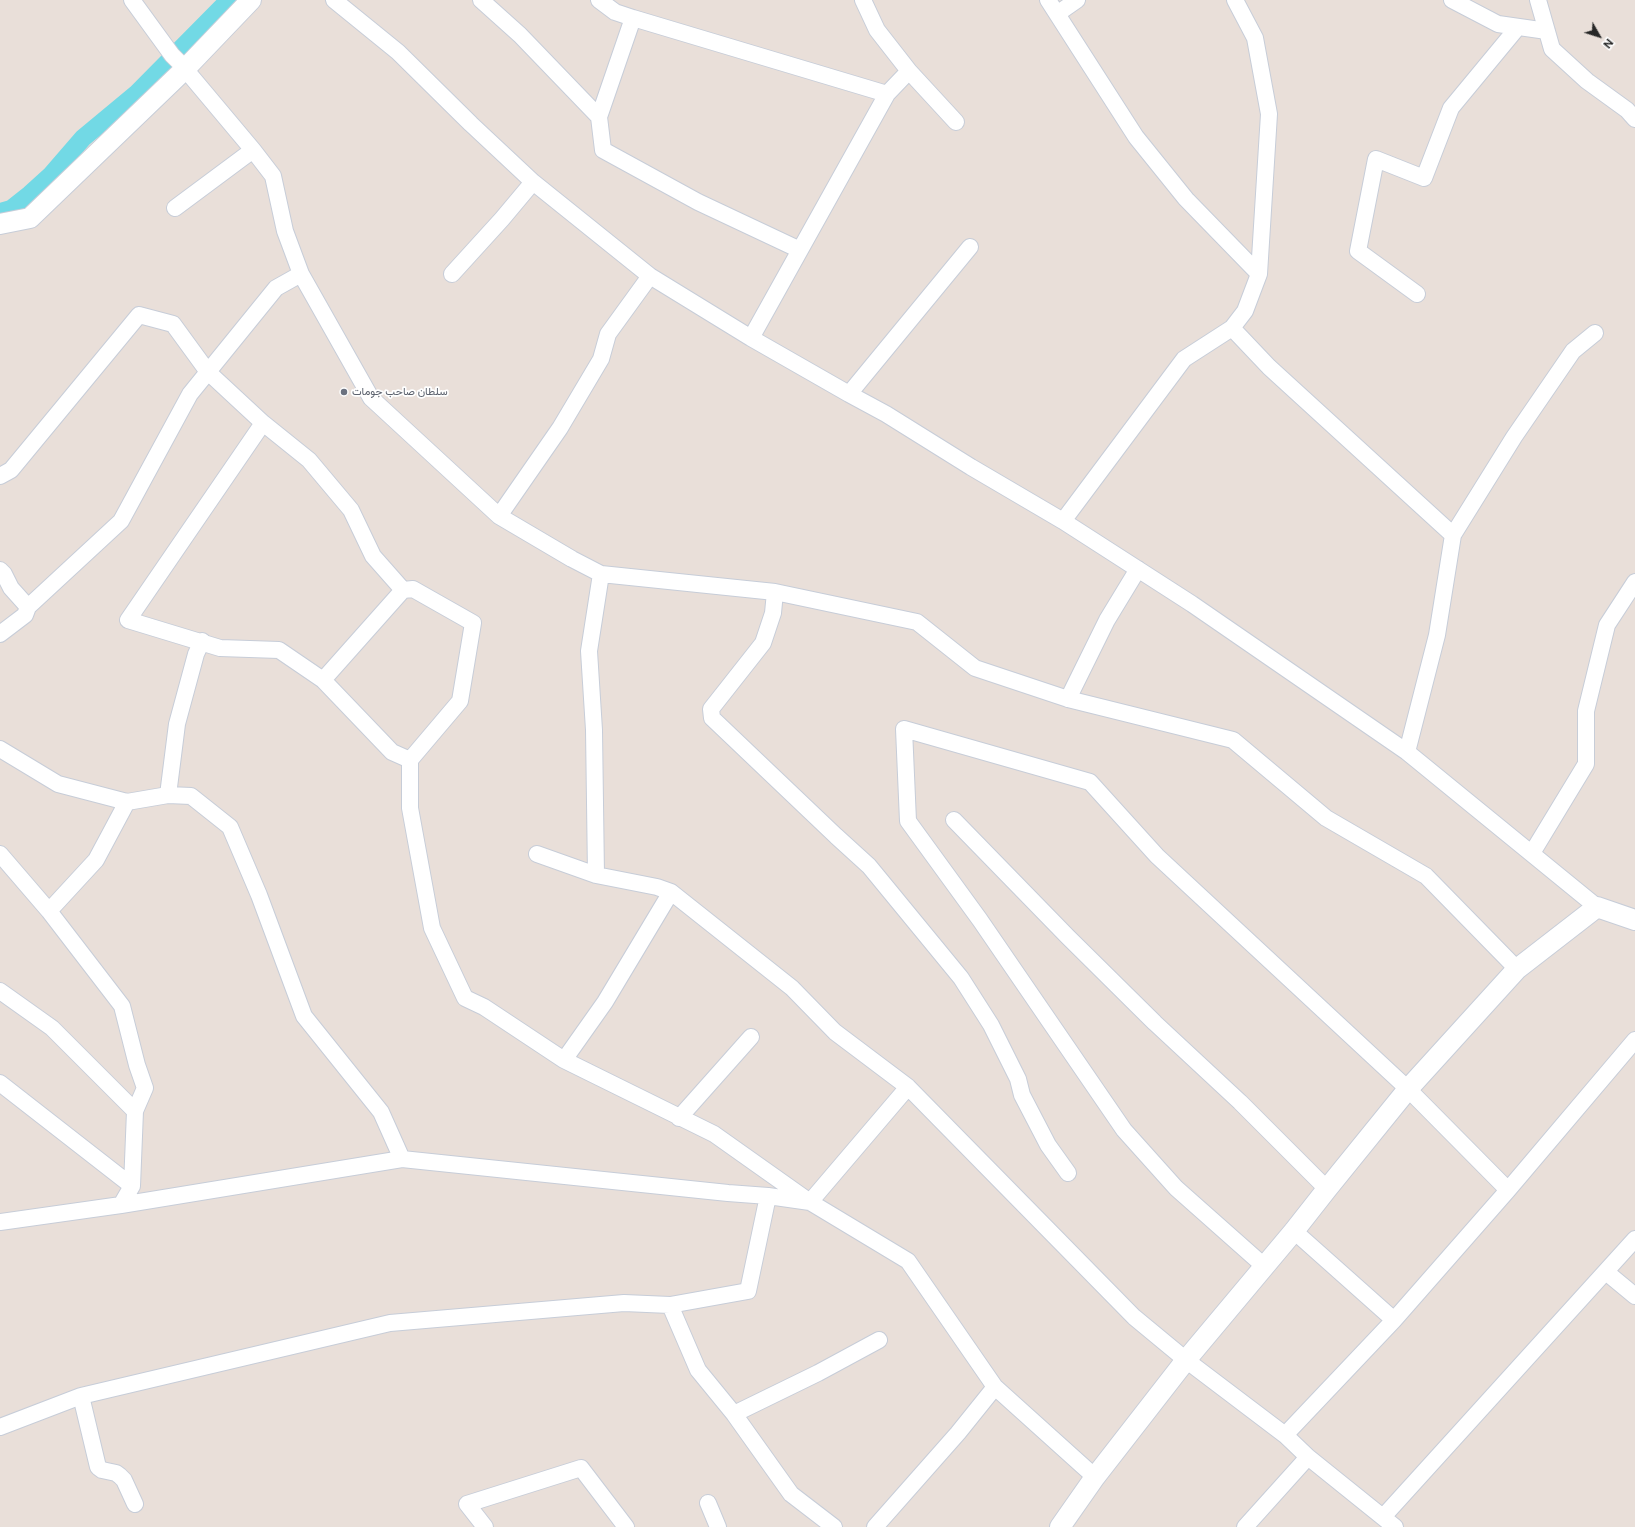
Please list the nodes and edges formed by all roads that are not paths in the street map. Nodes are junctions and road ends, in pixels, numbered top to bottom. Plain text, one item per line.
1 (132, 0) edge
2 (250, 0) edge
3 (334, 0) edge
4 (481, 0) edge
5 (599, 0) edge
6 (863, 0) edge
7 (1048, 0) edge
8 (1077, 0) edge
9 (1235, 0) edge
10 (1452, 0) edge
11 (1538, 0) edge
12 (1057, 14) junction
13 (633, 18) junction
14 (1518, 27) junction
15 (1547, 31) junction
16 (179, 62) junction
17 (910, 70) junction
18 (887, 94) junction
19 (599, 118) junction
20 (1635, 119) edge
21 (956, 122) dead end
22 (253, 150) junction
23 (533, 182) junction
24 (174, 208) dead end
25 (2, 227) edge
26 (970, 247) dead end
27 (800, 250) junction
28 (301, 274) junction
29 (452, 274) dead end
30 (1259, 274) junction
31 (650, 276) junction
32 (1417, 294) dead end
33 (1232, 328) junction
34 (1595, 333) dead end
35 (751, 338) junction
36 (208, 372) junction
37 (849, 394) junction
38 (263, 423) junction
39 (0, 476) edge
40 (499, 516) junction
41 (1063, 521) junction
42 (1453, 534) junction
43 (1138, 569) junction
44 (0, 570) edge
45 (602, 574) junction
46 (1635, 582) edge
47 (403, 590) junction
48 (774, 592) junction
49 (28, 607) junction
50 (0, 634) edge
51 (202, 641) junction
52 (323, 680) junction
53 (1068, 699) junction
54 (0, 749) edge
55 (1407, 752) junction
56 (410, 760) junction
57 (168, 795) junction
58 (127, 802) junction
59 (954, 820) dead end
60 (1532, 853) junction
61 (0, 854) edge
62 (537, 854) dead end
63 (596, 875) junction
64 (671, 892) junction
65 (1597, 907) junction
66 (49, 911) junction
67 (1635, 920) edge
68 (1517, 969) junction
69 (0, 991) edge
70 (751, 1037) dead end
71 (1635, 1040) edge
72 (564, 1060) junction
73 (0, 1083) edge
74 (908, 1087) junction
75 (1408, 1090) junction
76 (135, 1111) junction
77 (679, 1118) junction
78 (402, 1159) junction
79 (1068, 1173) dead end
80 (132, 1186) junction
81 (1327, 1189) junction
82 (1508, 1190) junction
83 (768, 1196) junction
84 (810, 1202) junction
85 (121, 1205) junction
86 (0, 1222) edge
87 (1294, 1231) junction
88 (1635, 1239) edge
89 (1264, 1266) junction
90 (1606, 1272) junction
91 (1635, 1296) edge
92 (670, 1305) junction
93 (1394, 1320) junction
94 (879, 1340) dead end
95 (1186, 1360) junction
96 (995, 1387) junction
97 (81, 1396) junction
98 (734, 1414) junction
99 (0, 1428) edge
100 (1285, 1435) junction
101 (1308, 1457) junction
102 (1095, 1477) junction
103 (708, 1503) dead end
104 (135, 1504) dead end
105 (1389, 1522) edge
106 (485, 1527) edge
107 (626, 1527) edge
108 (718, 1527) edge
109 (834, 1527) edge
110 (875, 1527) edge
111 (1060, 1527) edge
112 (1245, 1527) edge

1 - 16 street
2 - 16 street
3 - 23 street
4 - 19 street
5 - 13 street
6 - 17 street
7 - 12 street
8 - 12 street
9 - 30 street
10 - 14 street
11 - 15 street
12 - 30 street
13 - 18 street
13 - 19 street
14 - 15 street
14 - 32 street
15 - 20 street
16 - 22 street
16 - 25 street
17 - 18 street
17 - 21 street
18 - 27 street
19 - 27 street
22 - 24 street
22 - 28 street
23 - 29 street
23 - 31 street
26 - 37 street
27 - 35 street
28 - 36 street
28 - 40 street
30 - 33 street
31 - 35 street
31 - 40 street
33 - 41 street
33 - 42 street
34 - 42 street
35 - 37 street
36 - 38 street
36 - 39 street
36 - 49 street
37 - 41 street
38 - 47 street
38 - 51 street
40 - 45 street
41 - 43 street
42 - 55 street
43 - 53 street
43 - 55 street
44 - 49 street
45 - 48 street
45 - 63 street
46 - 60 street
47 - 52 street
47 - 56 street
48 - 53 street
48 - 79 street
49 - 50 street
51 - 52 street
51 - 57 street
52 - 56 street
53 - 68 street
54 - 58 street
55 - 60 street
56 - 72 street
57 - 58 street
57 - 78 street
58 - 66 street
59 - 81 street
60 - 65 street
61 - 66 street
62 - 63 street
63 - 64 street
64 - 72 street
64 - 74 street
65 - 67 street
65 - 68 street
66 - 76 street
68 - 75 street
69 - 76 street
70 - 77 street
71 - 82 street
72 - 77 street
73 - 80 street
74 - 84 street
74 - 95 street
75 - 81 street
75 - 82 street
75 - 89 street
76 - 80 street
77 - 84 street
78 - 83 street
78 - 85 street
80 - 85 street
81 - 87 street
82 - 93 street
83 - 84 street
83 - 92 street
84 - 96 street
85 - 86 street
87 - 89 street
87 - 93 street
88 - 90 street
89 - 95 street
90 - 91 street
90 - 105 street
92 - 97 street
92 - 98 street
93 - 100 street
94 - 98 street
95 - 100 street
95 - 102 street
96 - 102 street
96 - 110 street
97 - 99 street
97 - 104 street
98 - 109 street
100 - 101 street
101 - 105 street
101 - 112 street
102 - 111 street
103 - 108 street
106 - 107 street

